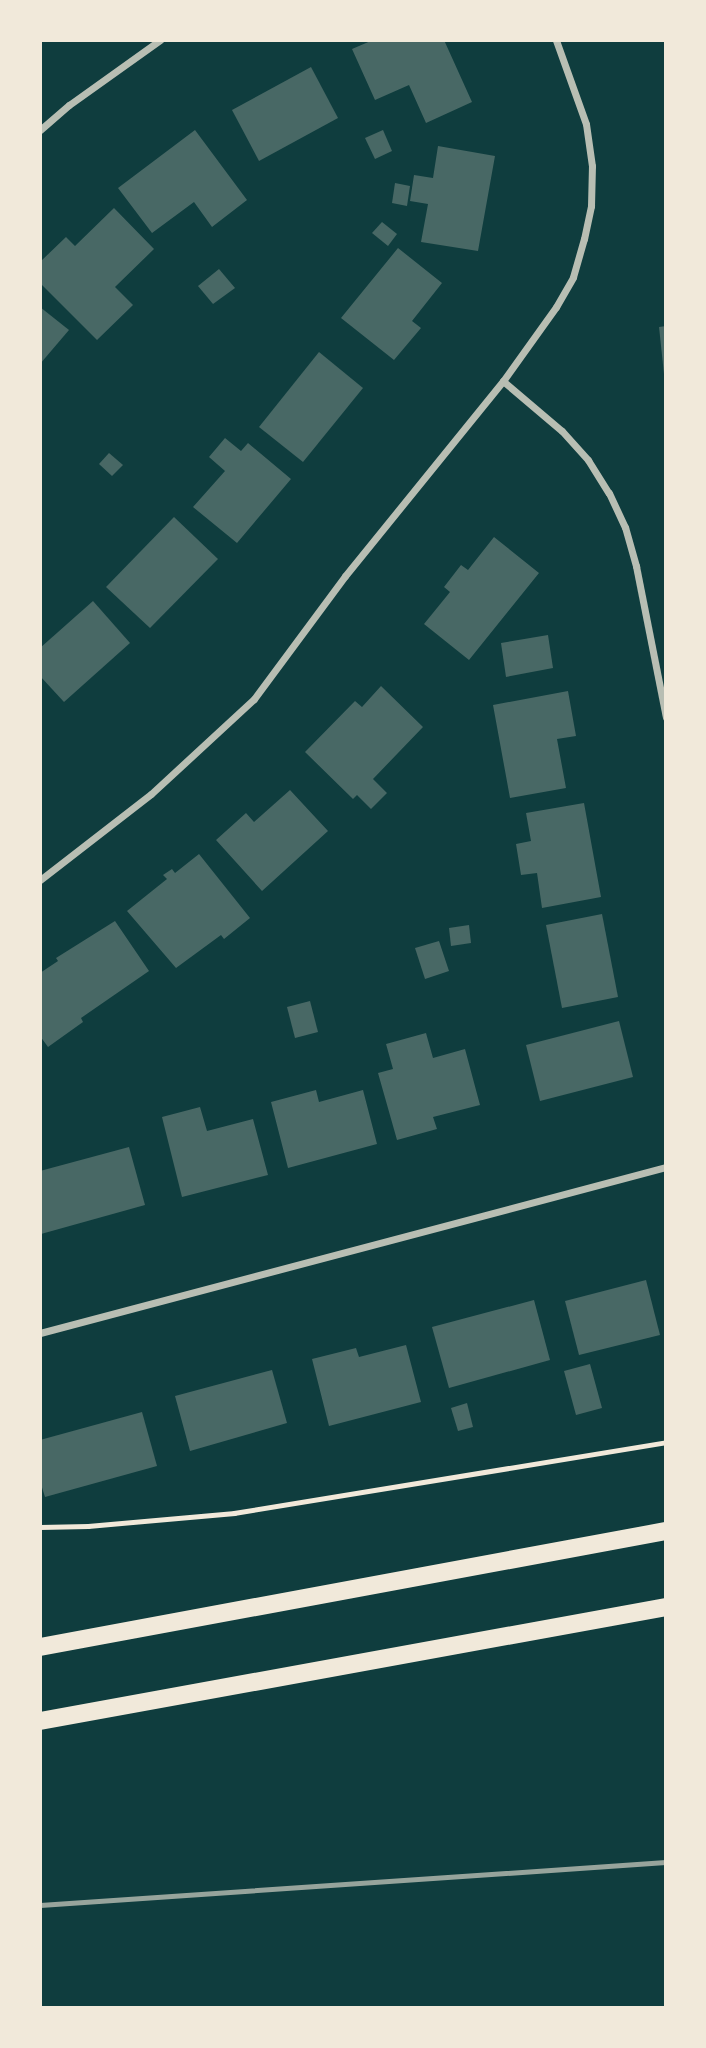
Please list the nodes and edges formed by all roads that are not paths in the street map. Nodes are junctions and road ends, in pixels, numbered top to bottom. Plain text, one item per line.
1 (160, 40) edge
2 (556, 40) edge
3 (40, 130) edge
4 (503, 381) junction
5 (666, 717) edge
6 (40, 880) edge
7 (666, 1167) edge
8 (40, 1333) edge
9 (666, 1531) edge
10 (666, 1607) edge
11 (40, 1647) edge
12 (40, 1721) edge

1 - 3 street
2 - 4 street
4 - 5 street
4 - 6 street
7 - 8 street
9 - 11 main road
10 - 12 main road

